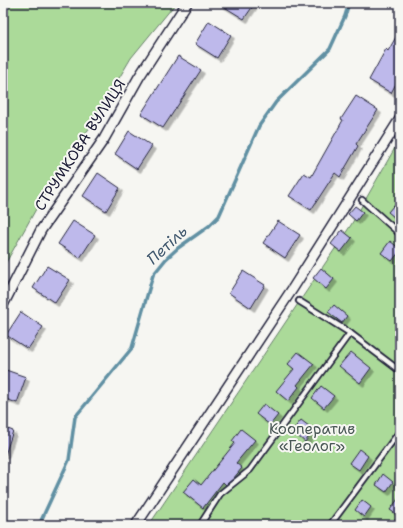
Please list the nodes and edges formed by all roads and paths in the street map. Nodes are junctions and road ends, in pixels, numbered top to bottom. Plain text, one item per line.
1 (187, 3) edge
2 (400, 119) edge
3 (362, 200) dead end
4 (400, 234) edge
5 (299, 301) dead end
6 (3, 305) edge
7 (350, 333) junction
8 (400, 371) edge
9 (400, 431) edge
10 (136, 525) edge
11 (200, 525) edge
12 (330, 525) edge

1 - 6 street, СТРУМКОВА ВУЛИЦЯ
2 - 10 street
3 - 4 lane
5 - 7 lane
7 - 8 lane
7 - 11 lane
9 - 12 lane

